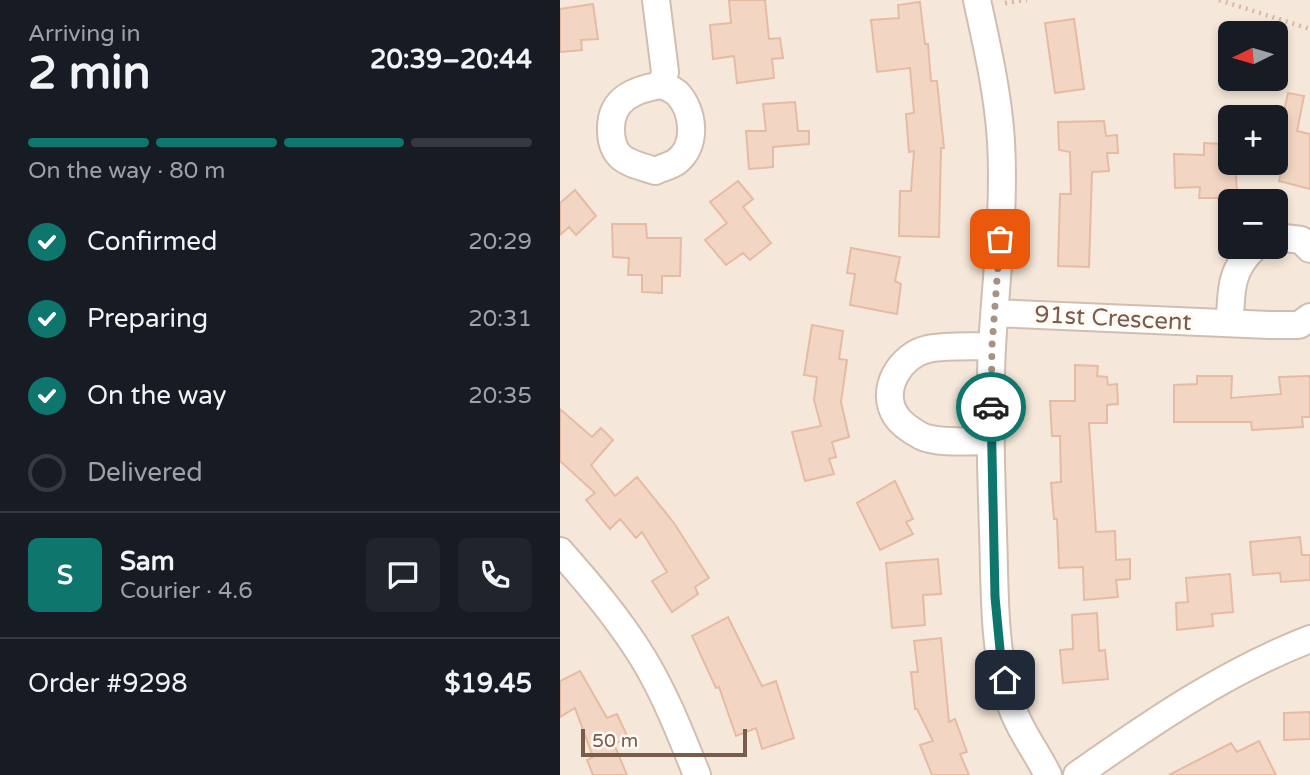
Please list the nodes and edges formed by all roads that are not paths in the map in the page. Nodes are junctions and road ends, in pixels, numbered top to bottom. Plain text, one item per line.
1 (656, 0) edge
2 (977, 0) edge
3 (662, 85) dead end
4 (1288, 238) edge
5 (1310, 249) edge
6 (1242, 259) edge
7 (995, 313) junction
8 (1310, 317) edge
9 (1230, 323) junction
10 (992, 346) junction
11 (990, 441) junction
12 (560, 551) edge
13 (1310, 639) edge
14 (697, 775) edge
15 (1048, 775) edge
16 (1077, 775) edge

1 - 3 street
2 - 7 street
4 - 5 street
6 - 9 street
7 - 9 street, 91st Crescent
7 - 10 street
8 - 9 street, 91st Crescent
10 - 11 street
10 - 11 street
11 - 15 street
12 - 14 street
13 - 16 street

